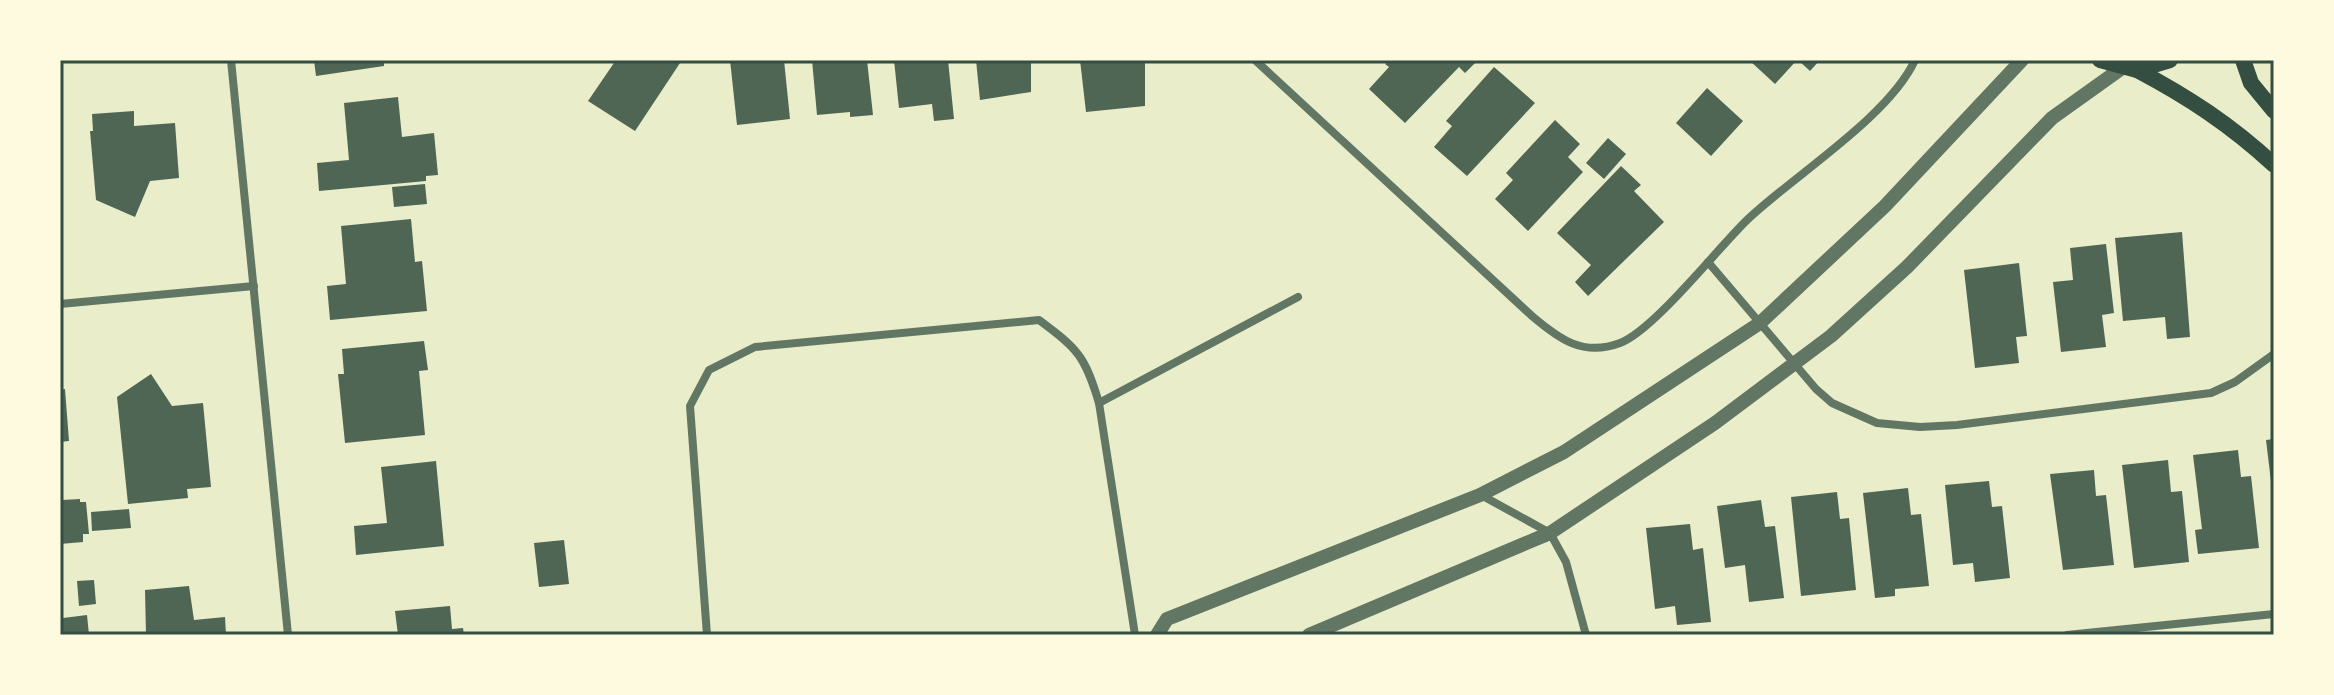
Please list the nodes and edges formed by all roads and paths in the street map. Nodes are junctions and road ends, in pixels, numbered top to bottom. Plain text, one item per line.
1 (231, 60) edge
2 (1255, 60) edge
3 (1915, 60) edge
4 (2022, 60) edge
5 (2100, 60) edge
6 (2170, 60) edge
7 (2243, 60) edge
8 (2129, 69) junction
9 (2274, 111) edge
10 (2274, 165) edge
11 (1708, 262) junction
12 (254, 286) junction
13 (1298, 297) dead end
14 (60, 304) edge
15 (1760, 323) junction
16 (2274, 354) edge
17 (1794, 366) junction
18 (1099, 403) junction
19 (1480, 495) junction
20 (1550, 533) junction
21 (2274, 614) edge
22 (288, 635) edge
23 (707, 635) edge
24 (1135, 635) edge
25 (1157, 635) edge
26 (1309, 635) edge
27 (1586, 635) edge
28 (2067, 635) edge

1 - 12 street
2 - 11 street
3 - 11 street
4 - 15 street
5 - 8 main road
6 - 8 main road
7 - 9 main road
8 - 10 main road
8 - 17 street
11 - 15 street
12 - 14 street
12 - 22 street
13 - 18 street
15 - 17 street
15 - 19 street
16 - 17 street
17 - 20 street
18 - 23 street
18 - 24 street
19 - 20 street
19 - 25 street
20 - 26 street
20 - 27 street
21 - 28 street

